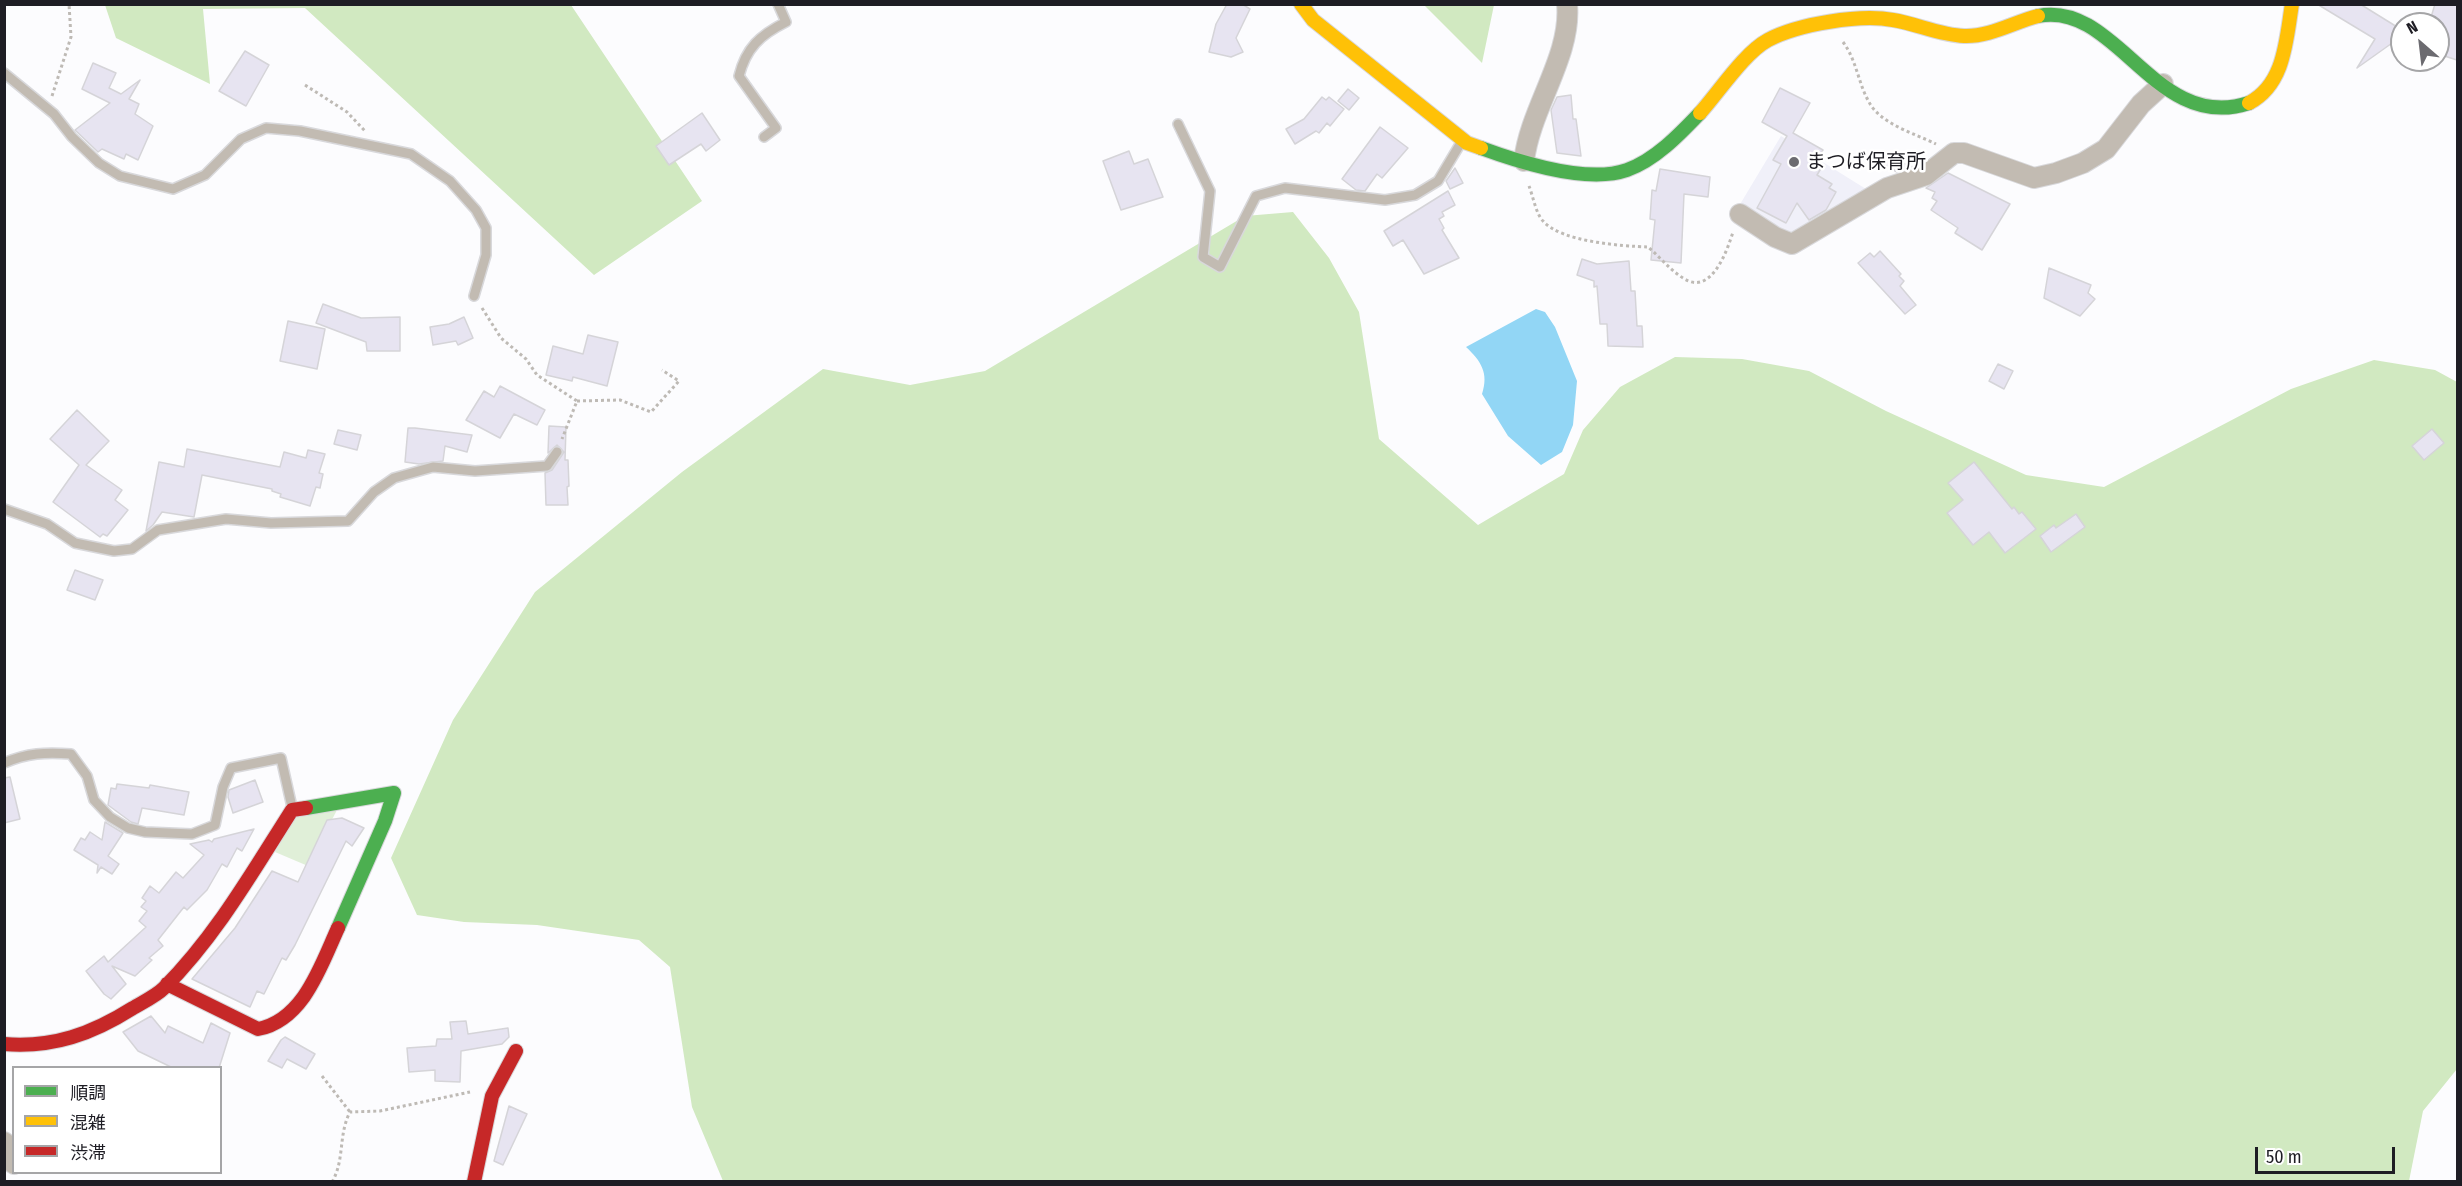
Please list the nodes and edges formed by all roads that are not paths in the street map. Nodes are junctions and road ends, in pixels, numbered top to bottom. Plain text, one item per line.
1 (778, 4) edge
2 (1302, 4) edge
3 (1567, 4) edge
4 (2292, 4) edge
5 (4, 73) edge
6 (2163, 84) junction
7 (1178, 124) dead end
8 (764, 137) dead end
9 (1463, 139) junction
10 (1522, 160) junction
11 (1740, 214) road end
12 (474, 296) road end
13 (557, 452) road end
14 (4, 509) edge
15 (4, 763) edge
16 (292, 810) junction
17 (167, 984) junction
18 (4, 1044) edge
19 (516, 1051) dead end
20 (4, 1142) edge
21 (12, 1160) edge
22 (474, 1182) edge

1 - 8 lane
2 - 9 street
3 - 10 street
4 - 6 street
5 - 12 lane
6 - 10 street
6 - 11 street
7 - 9 lane
9 - 10 street
13 - 14 lane
15 - 16 lane
16 - 17 street
16 - 17 street
17 - 18 street
19 - 22 street
20 - 21 street

